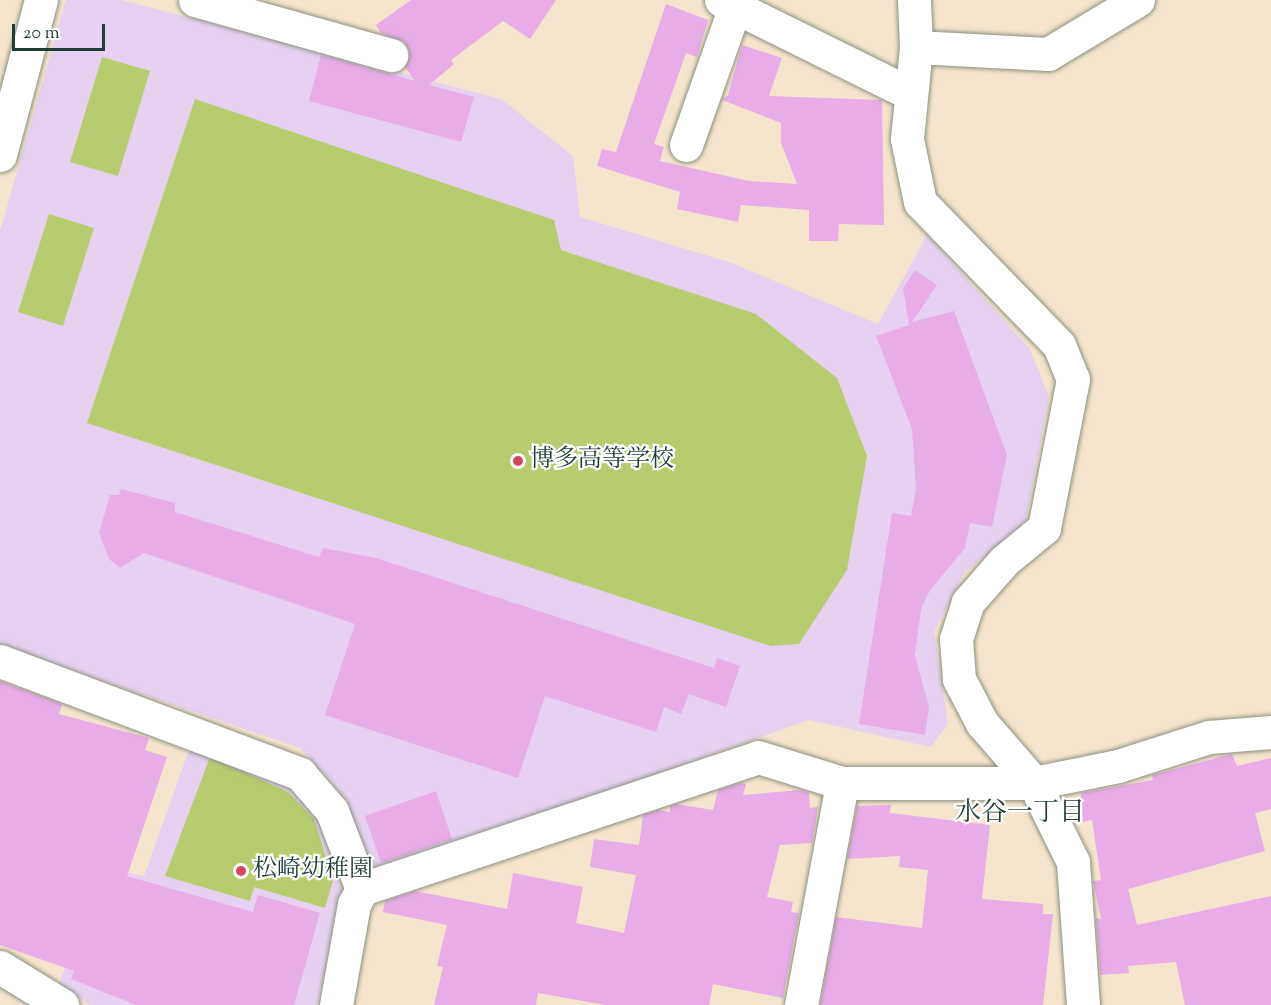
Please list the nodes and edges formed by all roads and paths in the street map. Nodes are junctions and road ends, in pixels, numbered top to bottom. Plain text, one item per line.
1 (40, 0) edge
2 (195, 0) edge
3 (914, 0) edge
4 (1094, 0) edge
5 (1138, 0) edge
6 (728, 4) edge
7 (1070, 41) junction
8 (916, 47) junction
9 (391, 55) dead end
10 (911, 94) junction
11 (686, 145) dead end
12 (0, 155) edge
13 (0, 662) edge
14 (1271, 732) edge
15 (842, 783) junction
16 (1034, 783) junction
17 (362, 889) junction
18 (0, 967) edge
19 (62, 1005) edge
20 (336, 1005) edge
21 (801, 1005) edge
22 (1083, 1005) edge

1 - 12 street
2 - 9 street
3 - 8 street
4 - 7 street
5 - 7 street
6 - 10 street
6 - 11 street
7 - 8 street
8 - 10 street
10 - 16 street
13 - 17 street
14 - 16 street
15 - 16 street
15 - 17 street
15 - 21 street
16 - 22 street
17 - 20 street
18 - 19 street

